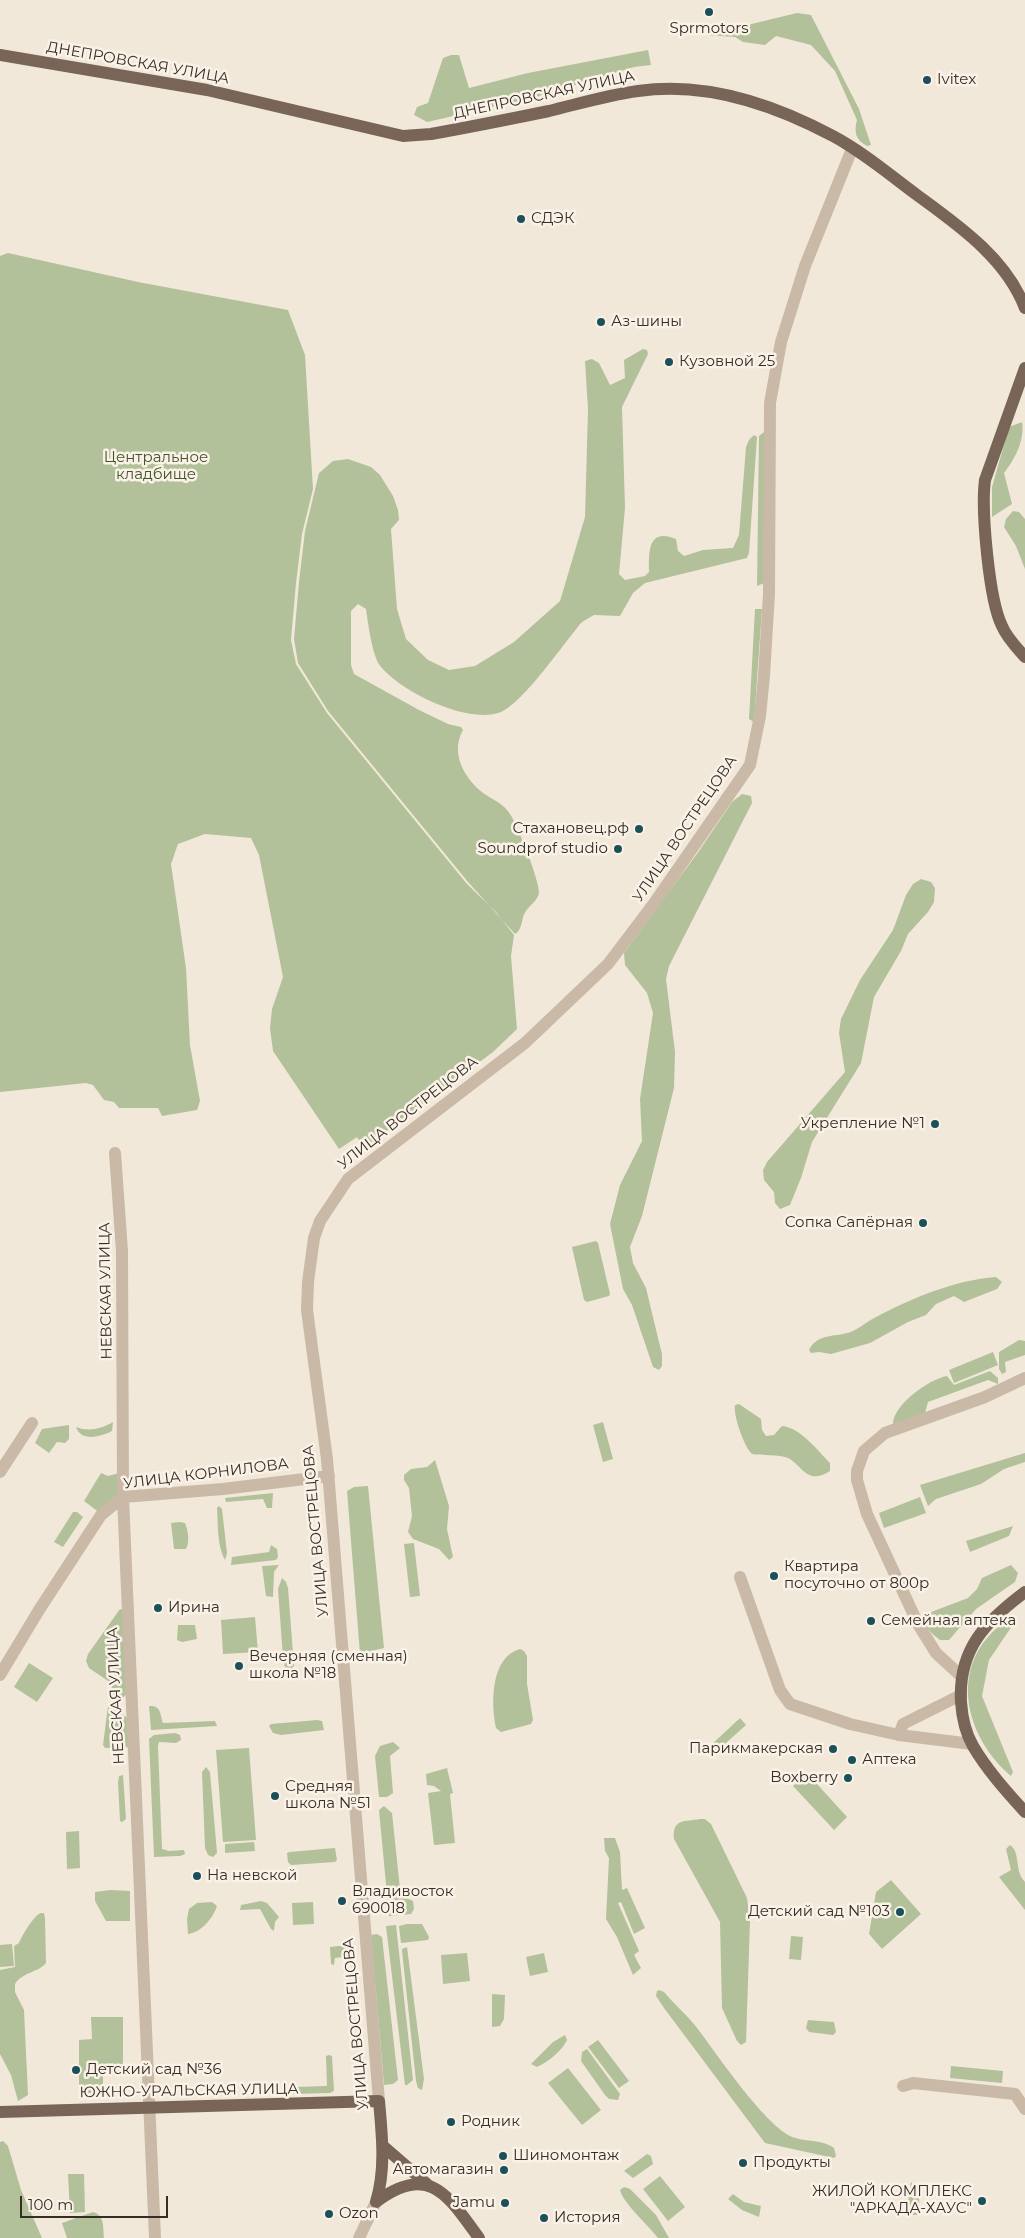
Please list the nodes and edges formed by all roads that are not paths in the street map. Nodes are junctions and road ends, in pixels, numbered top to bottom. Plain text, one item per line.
1 (0, 55) edge
2 (852, 149) junction
3 (1024, 303) edge
4 (1025, 368) edge
5 (1025, 657) edge
6 (115, 1153) dead end
7 (1025, 1378) edge
8 (32, 1423) dead end
9 (0, 1472) edge
10 (329, 1476) junction
11 (123, 1497) junction
12 (740, 1577) dead end
13 (1025, 1592) edge
14 (0, 1675) edge
15 (961, 1676) junction
16 (961, 1695) junction
17 (899, 1735) junction
18 (972, 1744) junction
19 (1025, 1812) edge
20 (903, 2086) dead end
21 (379, 2101) junction
22 (150, 2108) junction
23 (1025, 2109) edge
24 (0, 2112) edge
25 (383, 2146) junction
26 (428, 2185) junction
27 (376, 2202) junction
28 (155, 2238) edge
29 (359, 2238) edge
30 (479, 2238) edge

1 - 2 main road, ДНЕПРОВСКАЯ УЛИЦА
2 - 3 main road, ДНЕПРОВСКАЯ УЛИЦА
2 - 10 street, УЛИЦА ВОСТРЕЦОВА
4 - 5 main road
6 - 11 street, НЕВСКАЯ УЛИЦА
7 - 15 street
8 - 9 street
10 - 11 street, УЛИЦА КОРНИЛОВА
10 - 21 street, УЛИЦА ВОСТРЕЦОВА
11 - 14 street, УЛИЦА КОРНИЛОВА
11 - 22 street, НЕВСКАЯ УЛИЦА
12 - 17 street
13 - 15 main road
15 - 16 main road
16 - 17 street
16 - 18 main road
17 - 18 street
18 - 19 main road
20 - 23 street
21 - 22 main road, ЮЖНО-УРАЛЬСКАЯ УЛИЦА
21 - 25 main road, УЛИЦА ВОСТРЕЦОВА
22 - 24 main road, ЮЖНО-УРАЛЬСКАЯ УЛИЦА
22 - 28 street, НЕВСКАЯ УЛИЦА
25 - 26 main road
25 - 27 main road, УЛИЦА ВОСТРЕЦОВА
26 - 27 main road
26 - 30 main road
27 - 29 street

